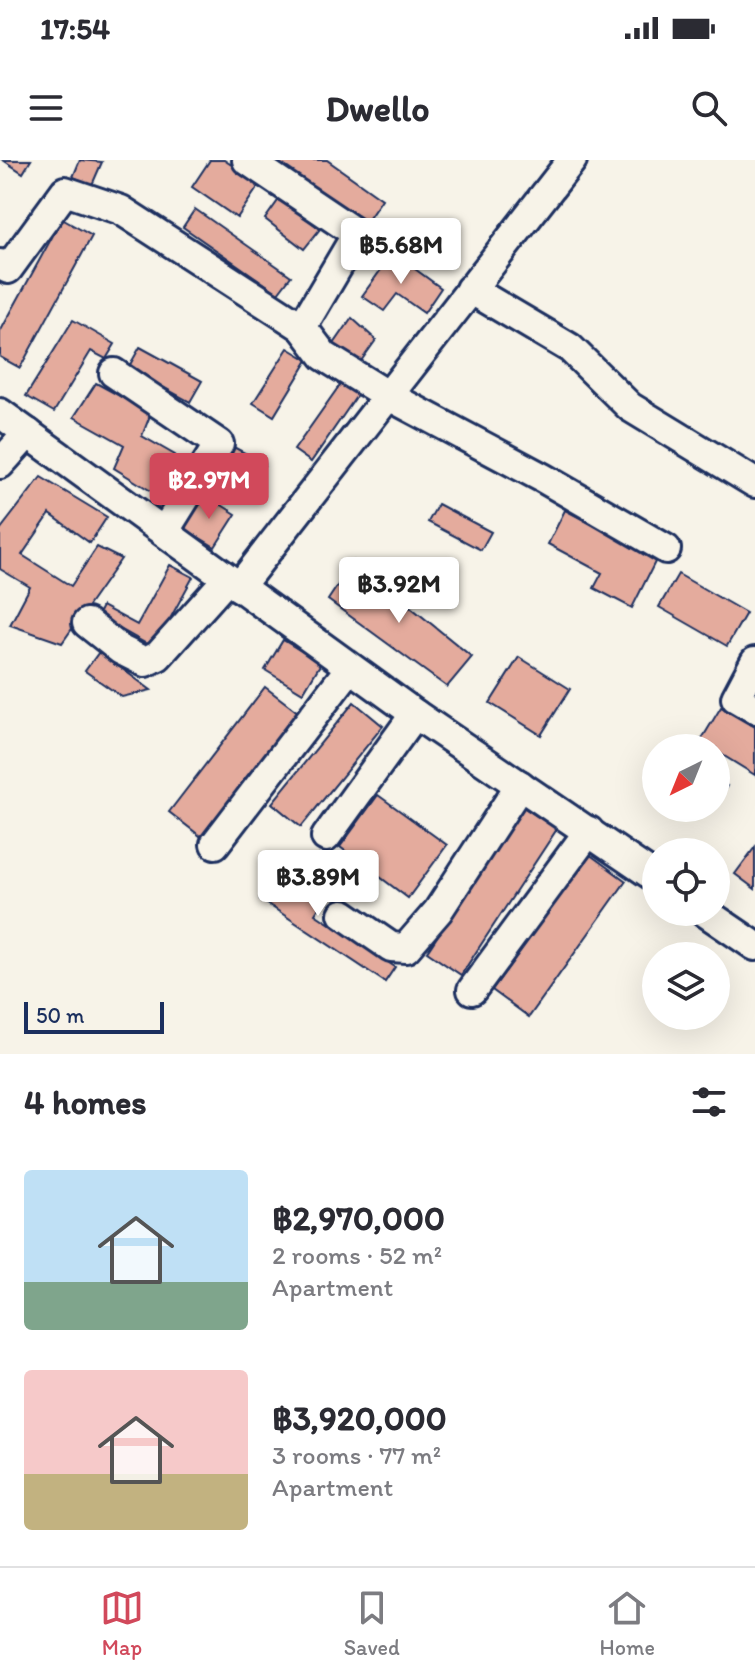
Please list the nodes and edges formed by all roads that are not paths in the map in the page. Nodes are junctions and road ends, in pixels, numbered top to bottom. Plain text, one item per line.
1 (247, 160) edge
2 (572, 160) edge
3 (0, 264) edge
4 (470, 289) junction
5 (302, 327) junction
6 (114, 373) dead end
7 (387, 395) junction
8 (0, 413) edge
9 (28, 433) junction
10 (0, 464) edge
11 (755, 483) edge
12 (164, 532) junction
13 (666, 549) dead end
14 (233, 583) junction
15 (87, 623) dead end
16 (755, 662) edge
17 (350, 668) junction
18 (755, 709) edge
19 (415, 714) junction
20 (520, 785) junction
21 (589, 831) junction
22 (326, 837) dead end
23 (215, 844) dead end
24 (642, 868) edge
25 (343, 914) dead end
26 (726, 926) edge
27 (755, 946) edge
28 (472, 990) dead end

1 - 5 street
2 - 4 street
3 - 5 street
4 - 7 street
4 - 11 street
5 - 7 street
6 - 12 street
7 - 13 street
7 - 14 street
8 - 9 street
9 - 10 street
9 - 12 street
12 - 14 street
14 - 15 street
14 - 17 street
16 - 18 street
17 - 19 street
17 - 23 street
19 - 20 street
19 - 22 street
20 - 21 street
20 - 25 street
21 - 24 street
21 - 28 street
26 - 27 street

